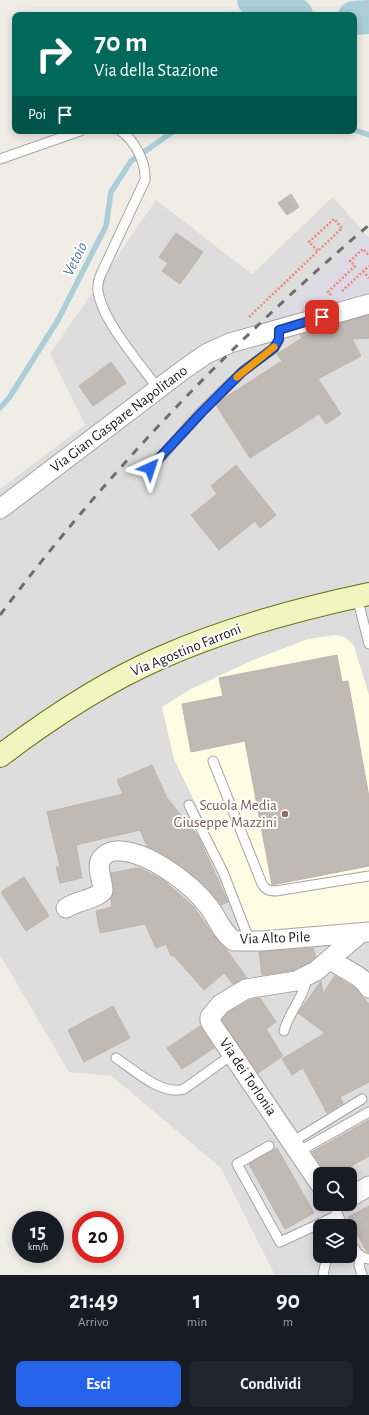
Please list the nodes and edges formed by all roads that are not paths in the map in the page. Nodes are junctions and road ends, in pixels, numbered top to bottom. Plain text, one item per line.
1 (71, 134) edge
2 (124, 134) edge
3 (0, 159) edge
4 (369, 304) edge
5 (279, 330) junction
6 (158, 389) junction
7 (150, 468) dead end
8 (0, 509) edge
9 (363, 595) edge
10 (369, 644) edge
11 (0, 756) edge
12 (213, 760) dead end
13 (189, 805) dead end
14 (369, 876) edge
15 (66, 908) dead end
16 (364, 933) edge
17 (250, 942) junction
18 (331, 960) junction
19 (307, 976) junction
20 (369, 988) edge
21 (284, 1031) dead end
22 (233, 1054) junction
23 (116, 1058) dead end
24 (362, 1099) dead end
25 (369, 1112) edge
26 (269, 1146) dead end
27 (295, 1147) junction
28 (313, 1174) edge
29 (369, 1186) edge
30 (357, 1193) edge
31 (337, 1211) edge
32 (338, 1215) junction
33 (340, 1219) edge
34 (357, 1251) edge
35 (365, 1258) edge
36 (326, 1263) edge
37 (323, 1275) edge
38 (362, 1275) edge

1 - 3 lane
2 - 6 lane
4 - 5 street, Via Gian Gaspare Napolitano
5 - 6 street, Via Gian Gaspare Napolitano
5 - 7 lane
6 - 8 street, Via Gian Gaspare Napolitano
9 - 10 lane
9 - 11 street, Via Agostino Farroni
12 - 14 lane
13 - 17 lane
15 - 17 street, Via Alto Pile
16 - 17 street, Via Alto Pile
16 - 18 street
18 - 19 street
18 - 20 street
19 - 21 lane
19 - 22 street, Via dei Torlonia
22 - 23 lane
22 - 27 street, Via dei Torlonia
24 - 27 lane
25 - 27 lane
26 - 32 lane
27 - 28 street, Via dei Torlonia
29 - 30 street
31 - 32 lane
32 - 33 lane
34 - 35 lane
35 - 38 lane
36 - 37 lane

